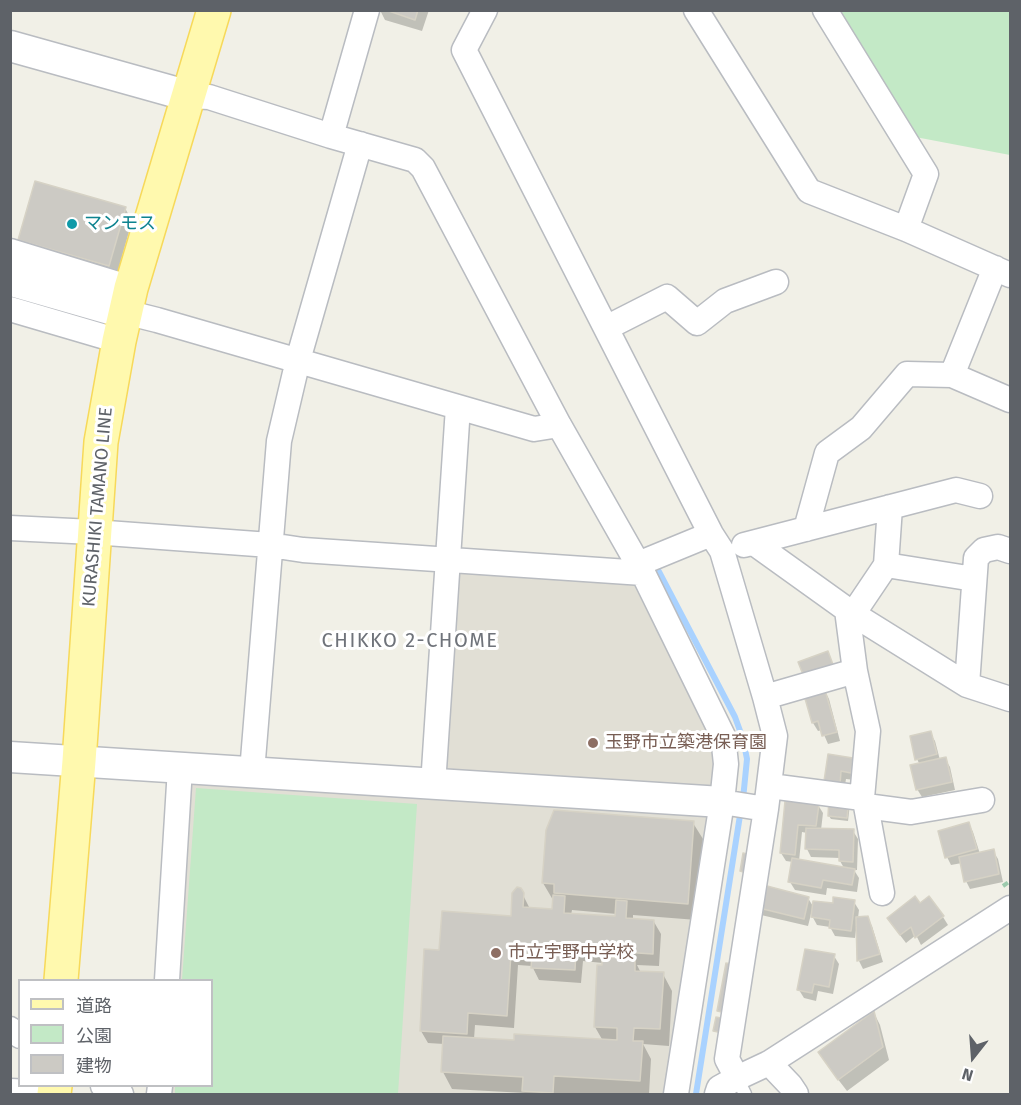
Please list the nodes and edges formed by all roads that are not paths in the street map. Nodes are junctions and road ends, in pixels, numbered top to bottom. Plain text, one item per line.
1 (214, 10) edge
2 (367, 10) edge
3 (485, 10) edge
4 (696, 10) edge
5 (825, 10) edge
6 (11, 46) edge
7 (189, 96) junction
8 (331, 136) junction
9 (360, 144) junction
10 (906, 230) junction
11 (10, 251) edge
12 (1003, 272) edge
13 (10, 279) edge
14 (776, 282) dead end
15 (10, 309) edge
16 (125, 314) junction
17 (606, 328) junction
18 (298, 360) junction
19 (952, 375) junction
20 (1011, 400) edge
21 (458, 407) junction
22 (559, 425) junction
23 (980, 496) dead end
24 (890, 507) junction
25 (10, 528) edge
26 (806, 529) junction
27 (93, 532) junction
28 (717, 543) junction
29 (754, 543) junction
30 (270, 546) junction
31 (1011, 551) edge
32 (447, 560) junction
33 (886, 565) junction
34 (641, 568) junction
35 (974, 579) junction
36 (850, 612) junction
37 (855, 671) junction
38 (967, 685) junction
39 (765, 697) junction
40 (1011, 699) edge
41 (10, 757) edge
42 (79, 761) junction
43 (180, 768) junction
44 (252, 772) junction
45 (433, 784) junction
46 (982, 800) dead end
47 (748, 801) junction
48 (864, 802) junction
49 (882, 893) dead end
50 (1011, 908) edge
51 (62, 979) edge
52 (167, 979) edge
53 (769, 1063) junction
54 (741, 1086) edge
55 (105, 1087) edge
56 (10, 1091) edge
57 (55, 1091) edge
58 (122, 1095) edge
59 (676, 1095) edge
60 (717, 1095) edge
61 (796, 1095) edge

1 - 7 main road, KURASHIKI TAMANO LINE
2 - 8 street
3 - 17 street
4 - 10 street
5 - 10 street
6 - 7 street
7 - 8 street
7 - 16 main road, KURASHIKI TAMANO LINE
8 - 9 street
9 - 18 street
9 - 22 street
10 - 12 street
11 - 16 street
12 - 19 street
13 - 16 main road
14 - 17 street
15 - 16 street
16 - 18 street
16 - 27 main road, KURASHIKI TAMANO LINE
17 - 28 street
18 - 21 street
18 - 30 street
19 - 20 street
19 - 26 street
21 - 22 street
21 - 32 street
22 - 34 street
23 - 24 street
24 - 26 street
24 - 33 street
25 - 27 street
26 - 29 street
27 - 30 street
27 - 42 main road, KURASHIKI TAMANO LINE
28 - 29 street
28 - 34 street
28 - 39 street
29 - 36 street
30 - 32 street
30 - 44 street
31 - 35 street
32 - 34 street
32 - 45 street
33 - 35 street
33 - 36 street
34 - 47 street
35 - 38 street
36 - 37 street
36 - 38 street
37 - 39 street
37 - 48 street
38 - 40 street
39 - 47 street
41 - 42 street
42 - 43 street
42 - 51 main road, KURASHIKI TAMANO LINE
43 - 44 street
43 - 52 street
44 - 45 street
45 - 47 street
46 - 48 street
47 - 48 street
47 - 54 street
47 - 59 street
48 - 49 street
50 - 53 street
53 - 54 street
53 - 61 street
54 - 60 street
55 - 58 street
56 - 57 street

